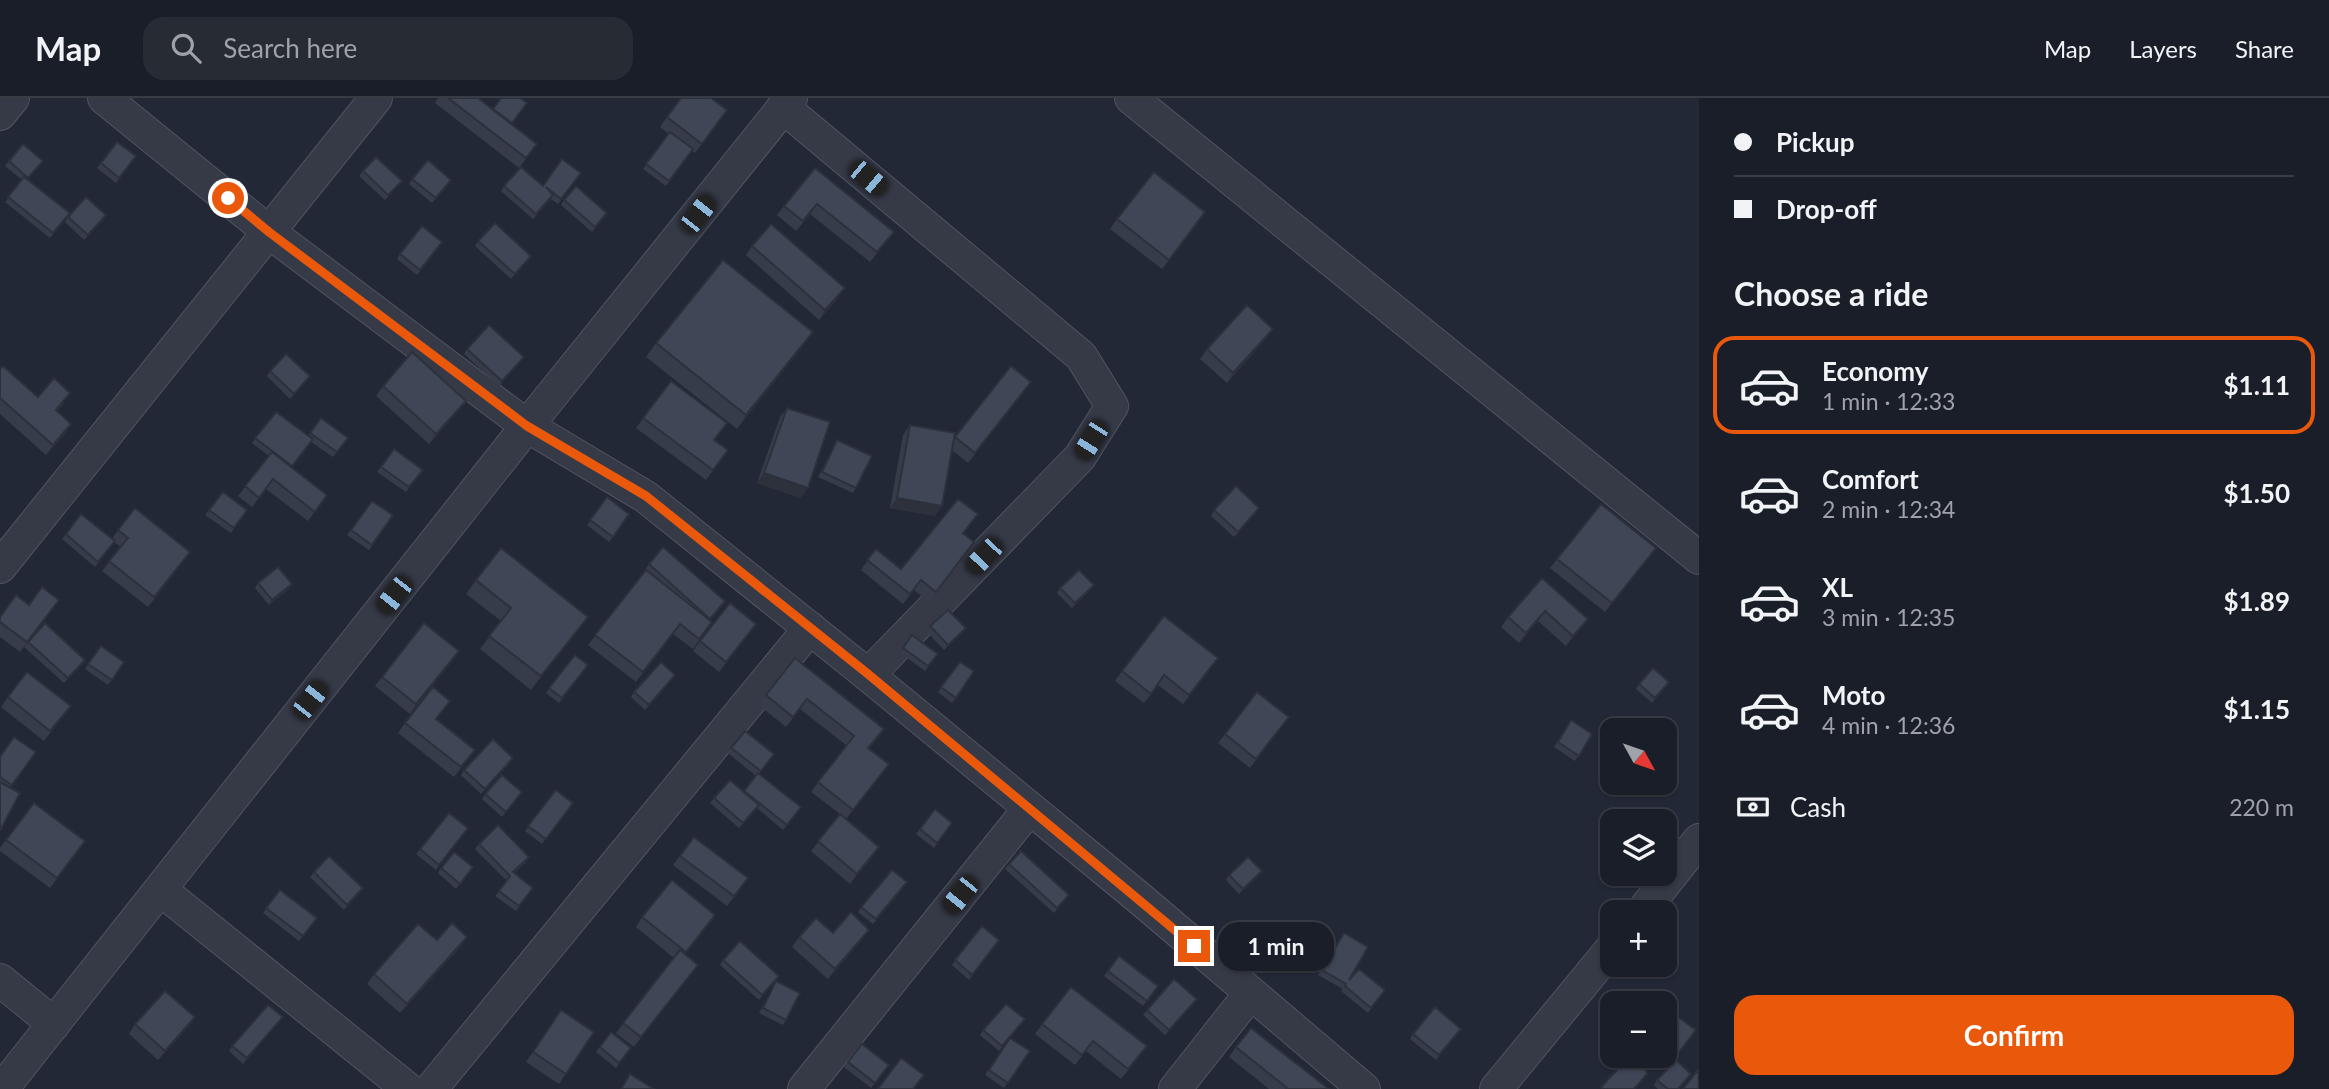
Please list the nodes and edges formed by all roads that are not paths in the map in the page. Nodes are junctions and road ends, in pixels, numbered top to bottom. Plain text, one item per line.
1 (13, 98) edge
2 (104, 98) edge
3 (376, 98) edge
4 (1131, 98) edge
5 (787, 103) edge
6 (0, 114) edge
7 (269, 232) junction
8 (527, 426) junction
9 (1699, 558) edge
10 (0, 567) edge
11 (810, 628) junction
12 (868, 674) junction
13 (1029, 809) junction
14 (1699, 840) edge
15 (160, 890) junction
16 (1652, 900) edge
17 (1600, 963) edge
18 (0, 979) edge
19 (1250, 994) junction
20 (54, 1024) junction
21 (2, 1089) edge
22 (408, 1089) edge
23 (430, 1089) edge
24 (804, 1089) edge
25 (1175, 1089) edge
26 (1364, 1089) edge
27 (1496, 1089) edge

1 - 6 street
2 - 7 street
3 - 7 street
4 - 9 street
5 - 8 street
5 - 12 street
7 - 8 street
7 - 10 street
8 - 11 street
8 - 15 street
11 - 12 street
11 - 23 street
12 - 13 street
13 - 19 street
13 - 24 street
14 - 16 street
15 - 20 street
15 - 22 street
17 - 27 street
18 - 20 street
19 - 25 street
19 - 26 street
20 - 21 street

